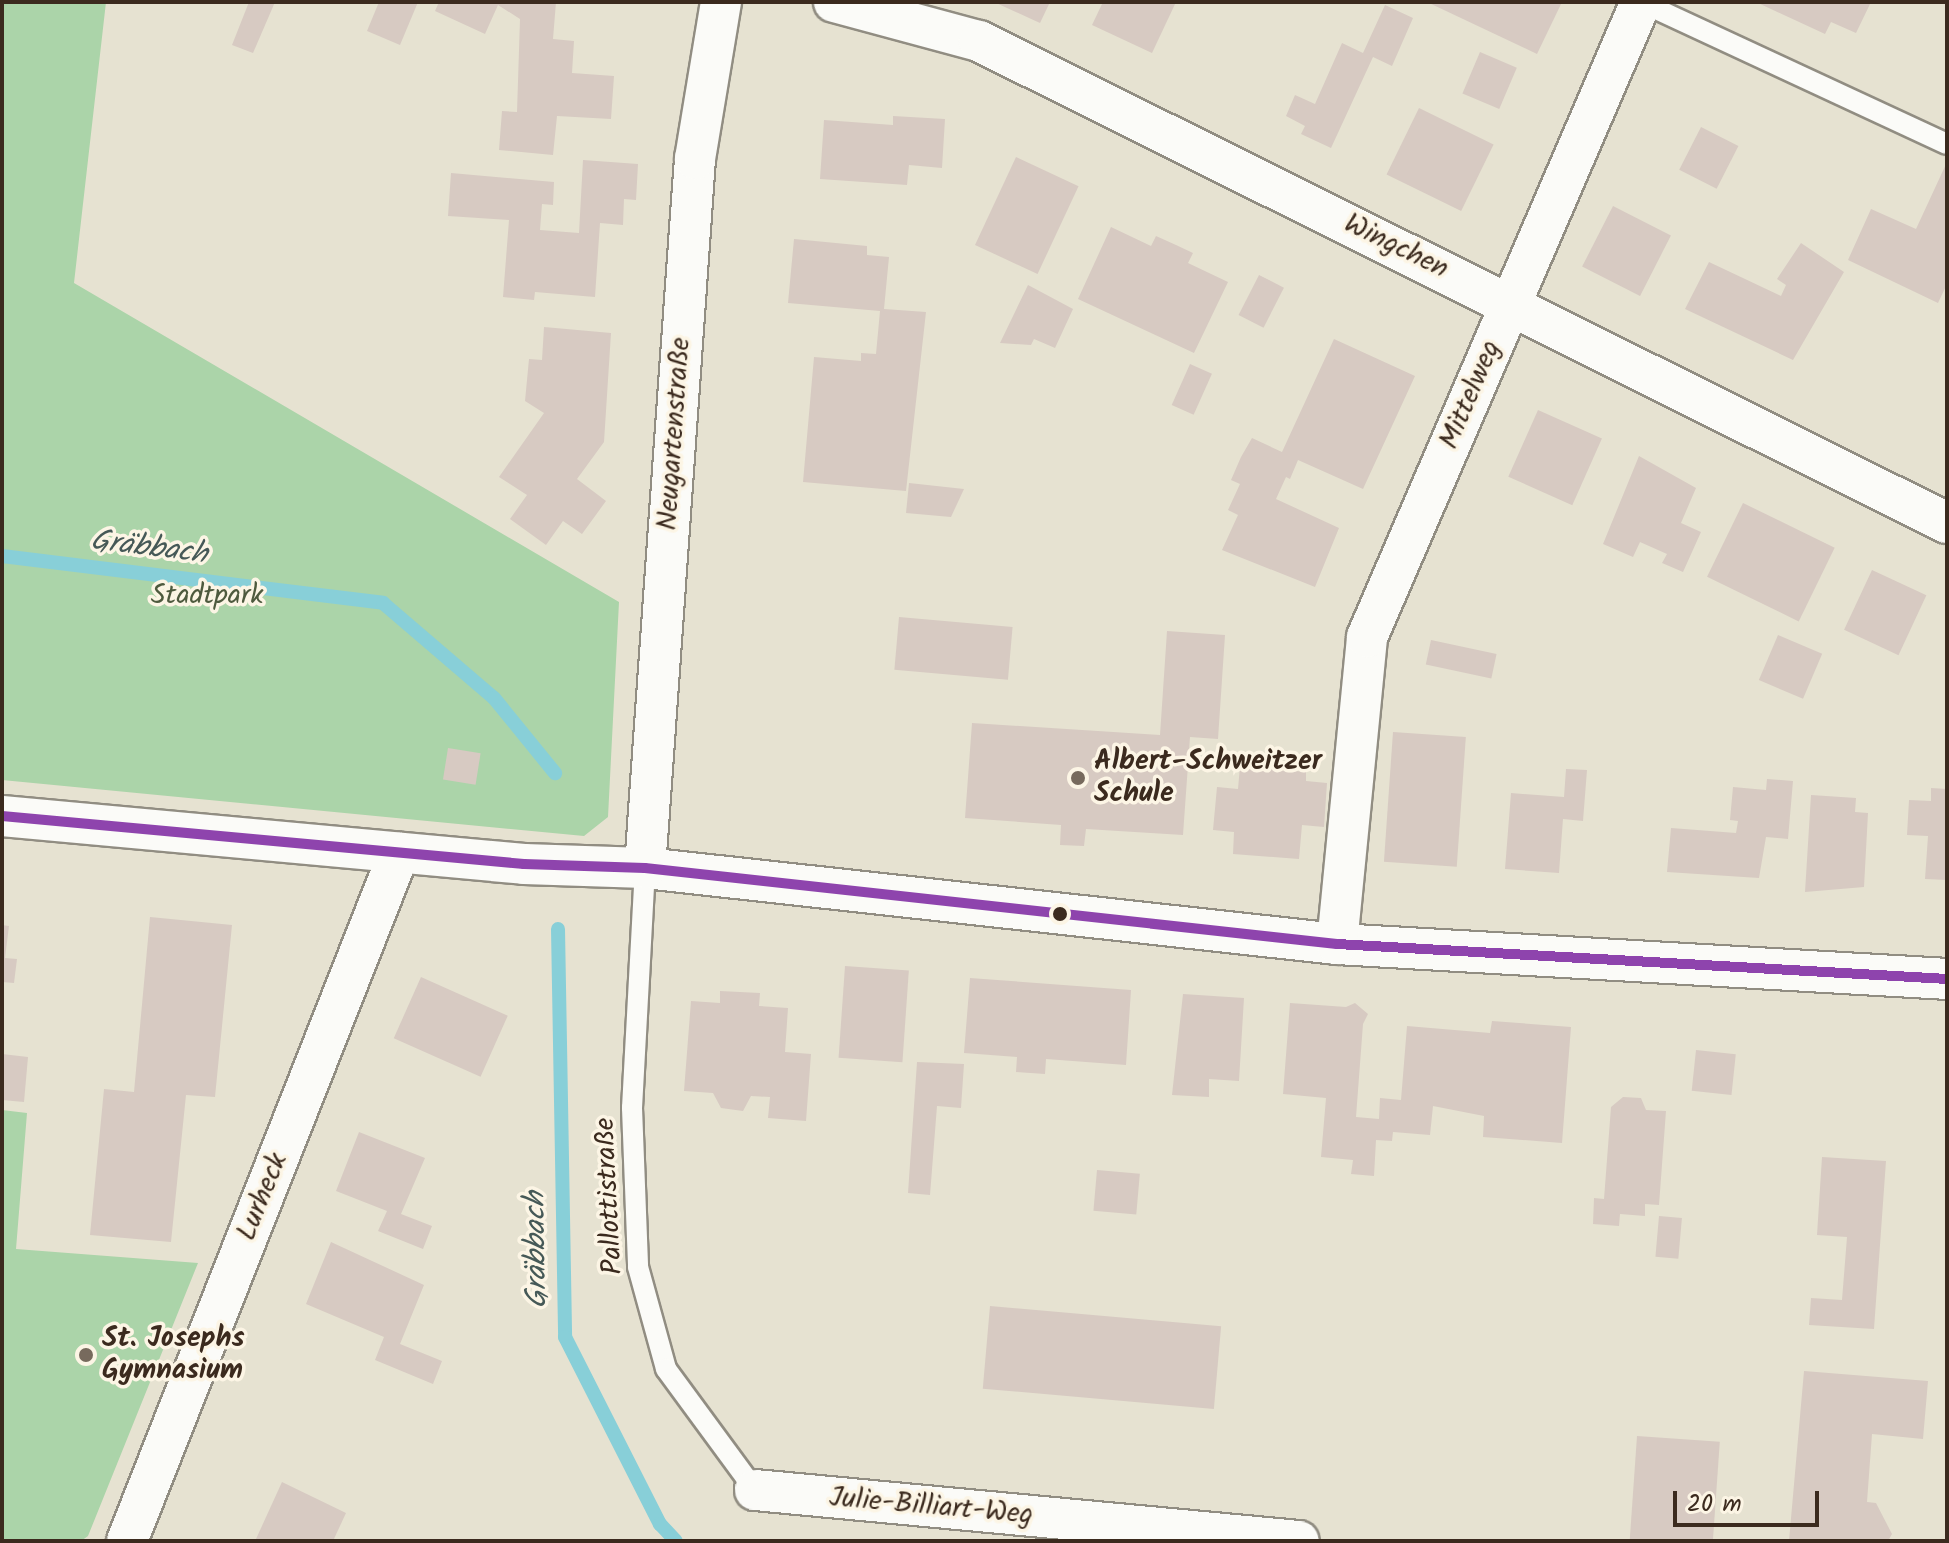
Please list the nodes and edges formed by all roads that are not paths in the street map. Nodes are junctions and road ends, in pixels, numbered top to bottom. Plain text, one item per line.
1 (721, 2) edge
2 (834, 2) edge
3 (1641, 2) edge
4 (1947, 144) edge
5 (1511, 304) junction
6 (1947, 523) edge
7 (2, 816) edge
8 (399, 853) junction
9 (645, 868) junction
10 (1337, 944) junction
11 (1947, 979) edge
12 (755, 1490) joint
13 (127, 1541) edge
14 (1299, 1541) edge

1 - 9 street, Neugartenstraße
2 - 5 street, Wingchen
3 - 4 lane
3 - 5 street, Mittelweg
5 - 6 street, Wingchen
5 - 10 street, Mittelweg
7 - 8 street
8 - 9 street
8 - 13 street, Lurheck
9 - 10 street
9 - 12 lane, Pallottistraße
10 - 11 street
12 - 14 street, Julie-Billiart-Weg

